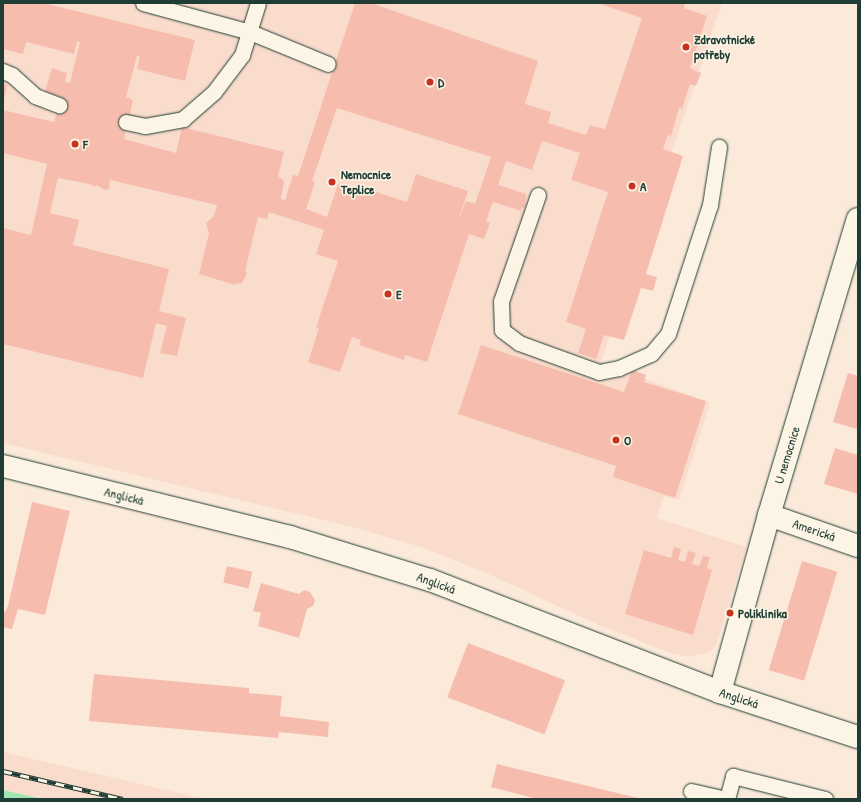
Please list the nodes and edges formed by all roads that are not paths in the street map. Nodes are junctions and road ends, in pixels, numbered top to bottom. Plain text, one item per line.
1 (143, 3) edge
2 (258, 3) edge
3 (161, 5) edge
4 (250, 32) junction
5 (328, 64) dead end
6 (3, 71) edge
7 (59, 105) dead end
8 (126, 122) dead end
9 (719, 147) dead end
10 (538, 195) dead end
11 (858, 219) edge
12 (3, 466) edge
13 (769, 515) junction
14 (858, 546) edge
15 (720, 692) junction
16 (858, 737) edge
17 (691, 791) dead end
18 (726, 799) edge
19 (825, 799) edge

1 - 3 lane
2 - 4 lane
3 - 4 lane
4 - 5 lane
4 - 8 lane
6 - 7 lane
9 - 10 lane
11 - 13 street, U nemocnice
12 - 15 street, Anglická
13 - 14 street, Americká
13 - 15 street, U nemocnice
15 - 16 street, Anglická
17 - 18 lane
18 - 19 lane

